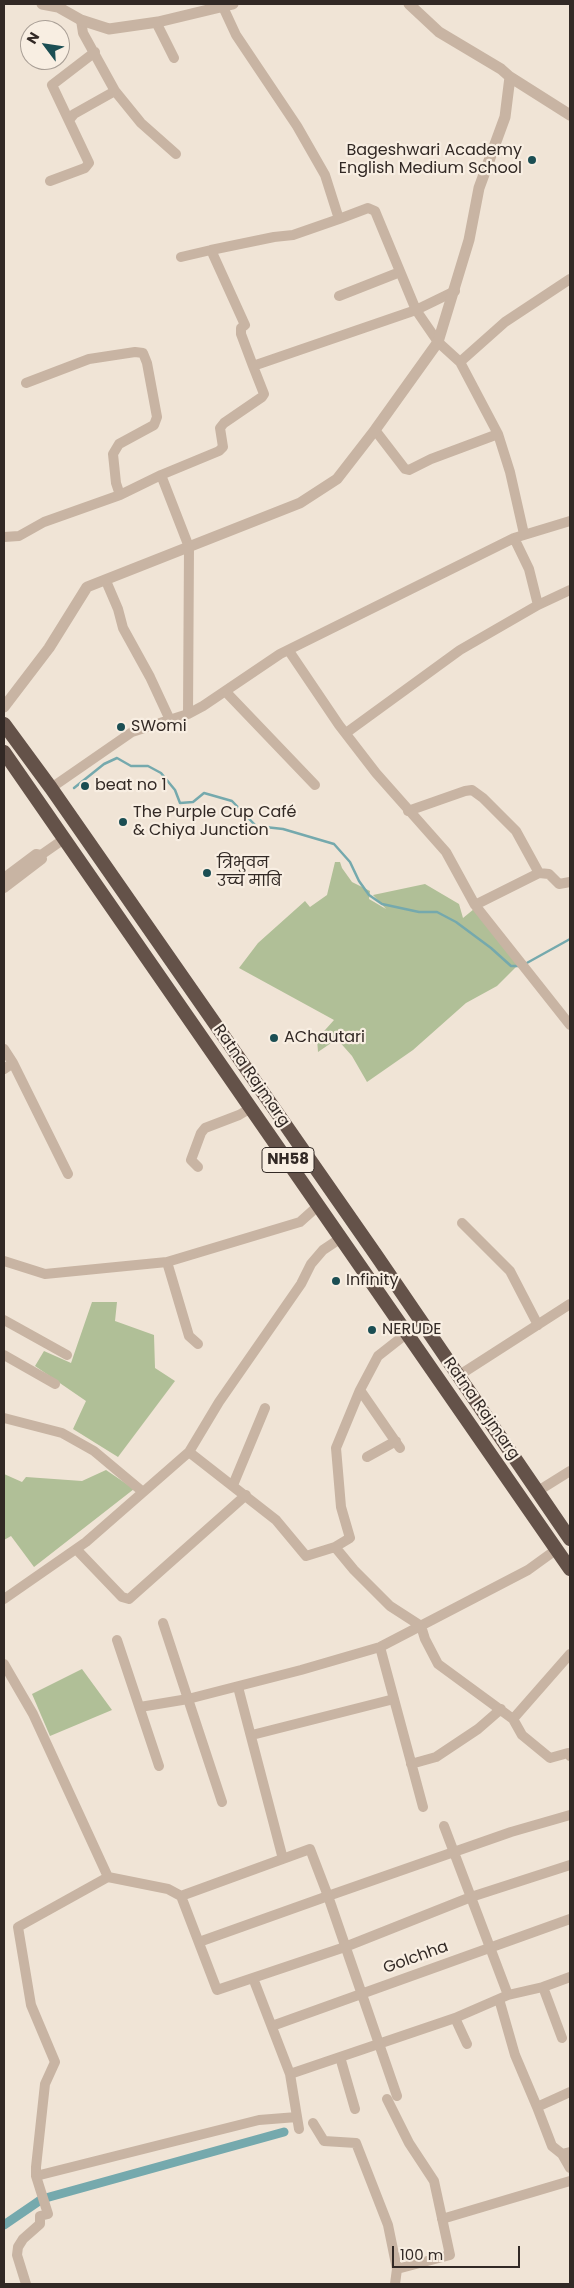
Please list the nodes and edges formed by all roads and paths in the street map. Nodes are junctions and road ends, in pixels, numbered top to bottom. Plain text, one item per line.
1 (42, 4) edge
2 (409, 4) edge
3 (228, 5) edge
4 (81, 20) junction
5 (156, 22) junction
6 (95, 52) junction
7 (174, 58) dead end
8 (510, 78) junction
9 (115, 90) junction
10 (570, 115) edge
11 (68, 120) junction
12 (176, 154) dead end
13 (50, 181) dead end
14 (339, 219) junction
15 (211, 250) junction
16 (181, 257) dead end
17 (400, 272) junction
18 (570, 279) edge
19 (455, 291) junction
20 (338, 296) dead end
21 (416, 310) junction
22 (438, 342) junction
23 (460, 362) junction
24 (253, 366) junction
25 (26, 383) dead end
26 (375, 430) junction
27 (498, 434) junction
28 (161, 475) junction
29 (120, 496) junction
30 (570, 521) edge
31 (519, 536) junction
32 (4, 537) edge
33 (189, 547) junction
34 (106, 581) junction
35 (570, 590) edge
36 (538, 605) junction
37 (289, 651) junction
38 (225, 691) junction
39 (4, 707) edge
40 (188, 714) junction
41 (170, 720) junction
42 (4, 724) edge
43 (346, 733) junction
44 (4, 752) edge
45 (315, 785) dead end
46 (51, 788) junction
47 (408, 811) junction
48 (64, 839) junction
49 (39, 857) junction
50 (540, 873) junction
51 (4, 878) edge
52 (570, 882) edge
53 (4, 888) edge
54 (475, 905) junction
55 (570, 1025) edge
56 (4, 1049) edge
57 (13, 1063) junction
58 (4, 1069) edge
59 (251, 1108) junction
60 (198, 1167) dead end
61 (68, 1174) dead end
62 (319, 1205) junction
63 (462, 1223) dead end
64 (341, 1238) junction
65 (4, 1261) edge
66 (167, 1262) junction
67 (570, 1304) edge
68 (4, 1320) edge
69 (538, 1325) junction
70 (406, 1334) junction
71 (198, 1344) dead end
72 (4, 1355) edge
73 (67, 1355) dead end
74 (458, 1376) junction
75 (55, 1384) dead end
76 (360, 1390) junction
77 (265, 1408) dead end
78 (4, 1418) edge
79 (189, 1452) junction
80 (367, 1457) dead end
81 (570, 1471) edge
82 (233, 1485) junction
83 (538, 1491) junction
84 (144, 1492) junction
85 (246, 1495) junction
86 (570, 1539) edge
87 (335, 1547) junction
88 (76, 1549) junction
89 (557, 1549) junction
90 (570, 1569) edge
91 (4, 1599) edge
92 (163, 1624) dead end
93 (421, 1626) junction
94 (118, 1640) dead end
95 (380, 1646) junction
96 (570, 1654) edge
97 (4, 1664) edge
98 (238, 1687) junction
99 (188, 1699) junction
100 (394, 1699) junction
101 (140, 1707) junction
102 (501, 1709) junction
103 (513, 1719) junction
104 (252, 1735) junction
105 (570, 1756) edge
106 (411, 1764) junction
107 (159, 1766) dead end
108 (222, 1802) dead end
109 (423, 1807) dead end
110 (570, 1816) edge
111 (444, 1826) dead end
112 (455, 1850) junction
113 (283, 1859) junction
114 (570, 1865) edge
115 (108, 1877) junction
116 (182, 1896) junction
117 (328, 1896) junction
118 (471, 1897) junction
119 (570, 1919) edge
120 (199, 1942) junction
121 (490, 1946) junction
122 (345, 1947) junction
123 (570, 1977) edge
124 (253, 1978) junction
125 (544, 1987) junction
126 (363, 1993) junction
127 (504, 1997) junction
128 (456, 2018) junction
129 (272, 2026) junction
130 (562, 2038) dead end
131 (379, 2044) junction
132 (467, 2044) dead end
133 (340, 2057) junction
134 (290, 2074) junction
135 (570, 2092) edge
136 (537, 2107) junction
137 (354, 2109) dead end
138 (297, 2117) junction
139 (313, 2123) dead end
140 (299, 2129) dead end
141 (566, 2153) edge
142 (570, 2168) edge
143 (36, 2176) junction
144 (570, 2180) edge
145 (442, 2219) junction
146 (397, 2269) junction
147 (26, 2284) edge
148 (395, 2284) edge

1 - 4 street
2 - 8 street
3 - 5 street
3 - 14 street
4 - 5 street
4 - 6 street
5 - 7 street
6 - 9 street
6 - 11 street
8 - 10 street
8 - 19 street
9 - 11 street
9 - 12 street
11 - 13 street
14 - 15 street
14 - 17 street
15 - 16 street
15 - 24 street
17 - 20 street
17 - 21 street
18 - 23 street
19 - 21 street
19 - 22 street
21 - 22 street
21 - 24 street
22 - 23 street
22 - 26 street
23 - 27 street
24 - 28 street
25 - 29 street
26 - 27 street
26 - 33 street
27 - 31 street
28 - 29 street
28 - 33 street
29 - 32 street
30 - 31 street
31 - 36 street
31 - 37 street
33 - 34 street
33 - 40 street
34 - 39 street
34 - 41 street
35 - 36 street
36 - 43 street
37 - 38 street
37 - 43 street
38 - 40 street
38 - 45 street
40 - 41 street
41 - 46 street
42 - 46 highway, Ratna Rajmarg / NH58
43 - 47 street
44 - 48 highway, Ratna Rajmarg / NH58
46 - 74 highway, Ratna Rajmarg / NH58
47 - 50 street
47 - 54 street
48 - 49 street
48 - 59 highway, Ratna Rajmarg / NH58
49 - 51 street
49 - 53 street
50 - 52 street
50 - 54 street
54 - 55 street
56 - 57 street
57 - 58 street
57 - 61 street
59 - 60 street
59 - 62 highway, Ratna Rajmarg / NH58
62 - 64 highway, Ratna Rajmarg / NH58
62 - 66 street
63 - 69 street
64 - 70 highway, Ratna Rajmarg / NH58
64 - 79 street
65 - 66 street
66 - 71 street
67 - 69 street
68 - 73 street
69 - 74 street
70 - 76 street
70 - 89 highway, Ratna Rajmarg / NH58
72 - 75 street
74 - 83 highway, Ratna Rajmarg / NH58
76 - 80 street
76 - 87 street
77 - 82 street
78 - 84 street
79 - 82 street
79 - 84 street
81 - 83 street
82 - 85 street
83 - 86 highway, Ratna Rajmarg / NH58
84 - 88 street
85 - 87 street
85 - 88 street
87 - 93 street
88 - 91 street
89 - 90 highway, Ratna Rajmarg / NH58
89 - 93 street
92 - 99 street
93 - 95 street
93 - 102 street
94 - 101 street
95 - 98 street
95 - 100 street
96 - 103 street
97 - 115 street
98 - 99 street
98 - 104 street
99 - 101 street
99 - 108 street
100 - 104 street
100 - 106 street
101 - 107 street
102 - 103 street
102 - 106 street
103 - 105 street
104 - 113 street
106 - 109 street
110 - 112 street
111 - 112 street
112 - 117 street
112 - 118 street
113 - 116 street
113 - 117 street
114 - 118 street
115 - 116 street
115 - 143 street
116 - 120 street
117 - 120 street
117 - 122 street
118 - 121 street
118 - 122 street
119 - 121 street, Golchha
120 - 124 street
121 - 126 street, Golchha
121 - 127 street
122 - 124 street
122 - 126 street
123 - 125 street
124 - 129 street
125 - 127 street
125 - 130 street
126 - 129 street, Golchha
126 - 131 street
127 - 128 street
127 - 136 street
128 - 131 street
128 - 132 street
129 - 134 street
131 - 133 street
131 - 145 street
133 - 134 street
133 - 137 street
134 - 138 street
135 - 136 street
136 - 141 street
138 - 140 street
138 - 143 street
139 - 146 street
141 - 142 street
143 - 147 street
144 - 145 street
145 - 146 street
146 - 148 street

